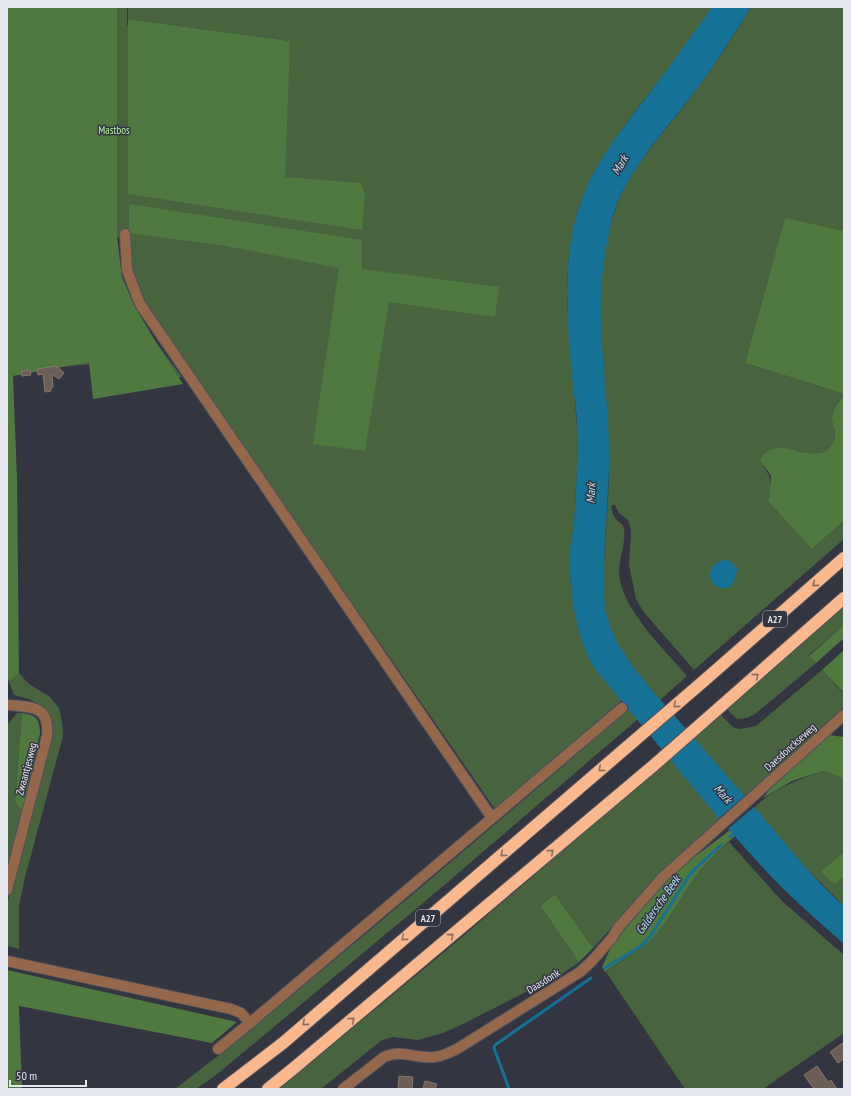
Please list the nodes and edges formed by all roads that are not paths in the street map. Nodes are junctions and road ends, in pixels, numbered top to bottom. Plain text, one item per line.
1 (125, 234) dead end
2 (844, 558) edge
3 (844, 598) edge
4 (7, 705) edge
5 (622, 708) dead end
6 (844, 715) edge
7 (492, 818) junction
8 (717, 828) joint
9 (7, 890) edge
10 (7, 961) edge
11 (250, 1023) junction
12 (218, 1049) dead end
13 (223, 1089) edge
14 (268, 1089) edge
15 (343, 1089) edge

1 - 7 street
2 -> 13 highway, A27
14 -> 3 highway, A27
4 - 9 street, Zwaantjesweg
5 - 7 street
6 - 8 street, Daesdonckseweg
7 - 11 street
8 - 15 street, Daasdonk
10 - 11 street
11 - 12 street

